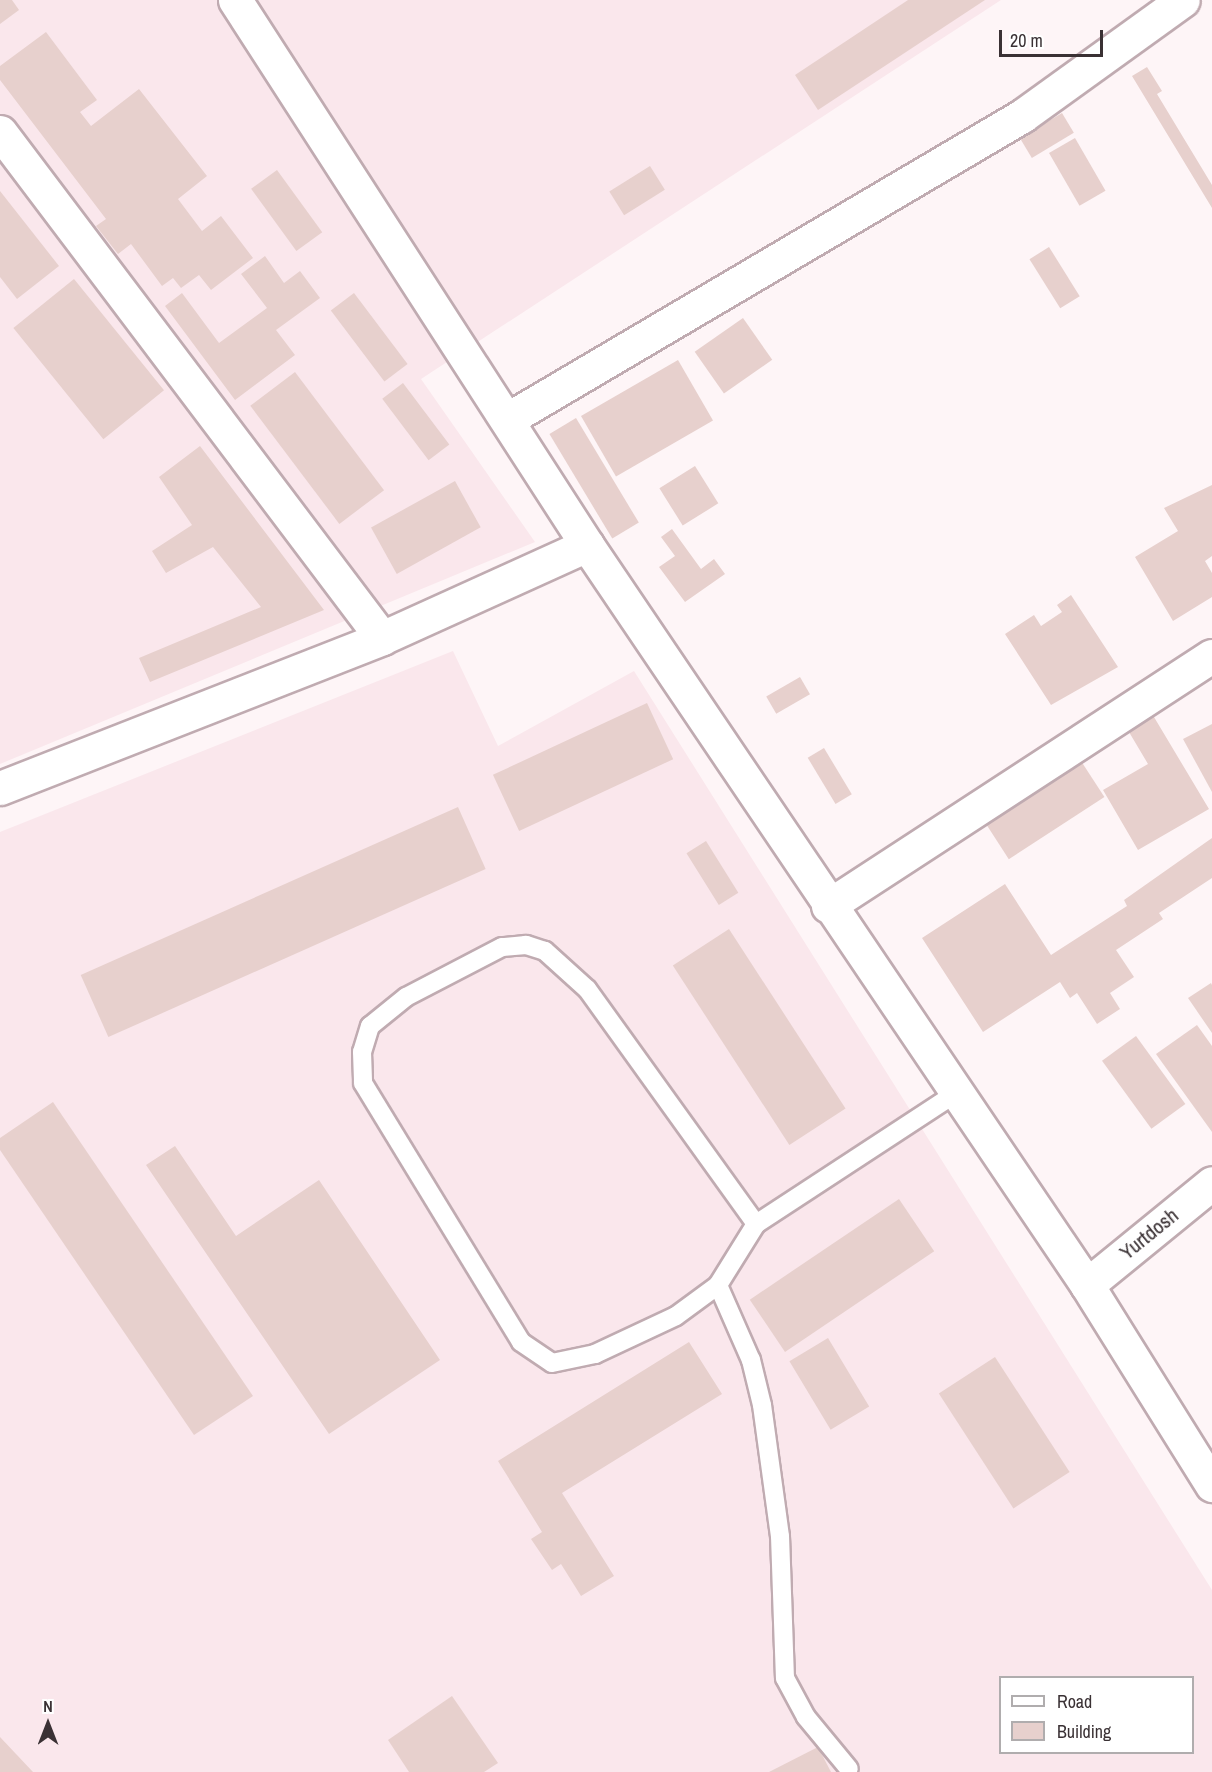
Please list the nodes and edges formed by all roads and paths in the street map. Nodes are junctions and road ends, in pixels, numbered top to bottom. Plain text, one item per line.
1 (236, 0) edge
2 (1183, 0) edge
3 (0, 132) edge
4 (508, 419) junction
5 (586, 545) junction
6 (382, 638) junction
7 (1212, 656) edge
8 (2, 783) edge
9 (828, 906) junction
10 (955, 1094) junction
11 (1212, 1183) edge
12 (756, 1224) junction
13 (718, 1285) junction
14 (1087, 1285) junction
15 (1212, 1485) edge
16 (849, 1769) dead end

1 - 4 street
2 - 4 street
3 - 6 street
4 - 5 street
5 - 6 street
5 - 9 street
6 - 8 street
7 - 9 street
9 - 10 street
10 - 12 lane
10 - 14 street
11 - 14 street, Yurtdosh
12 - 13 lane
12 - 13 lane
13 - 16 lane
14 - 15 street

